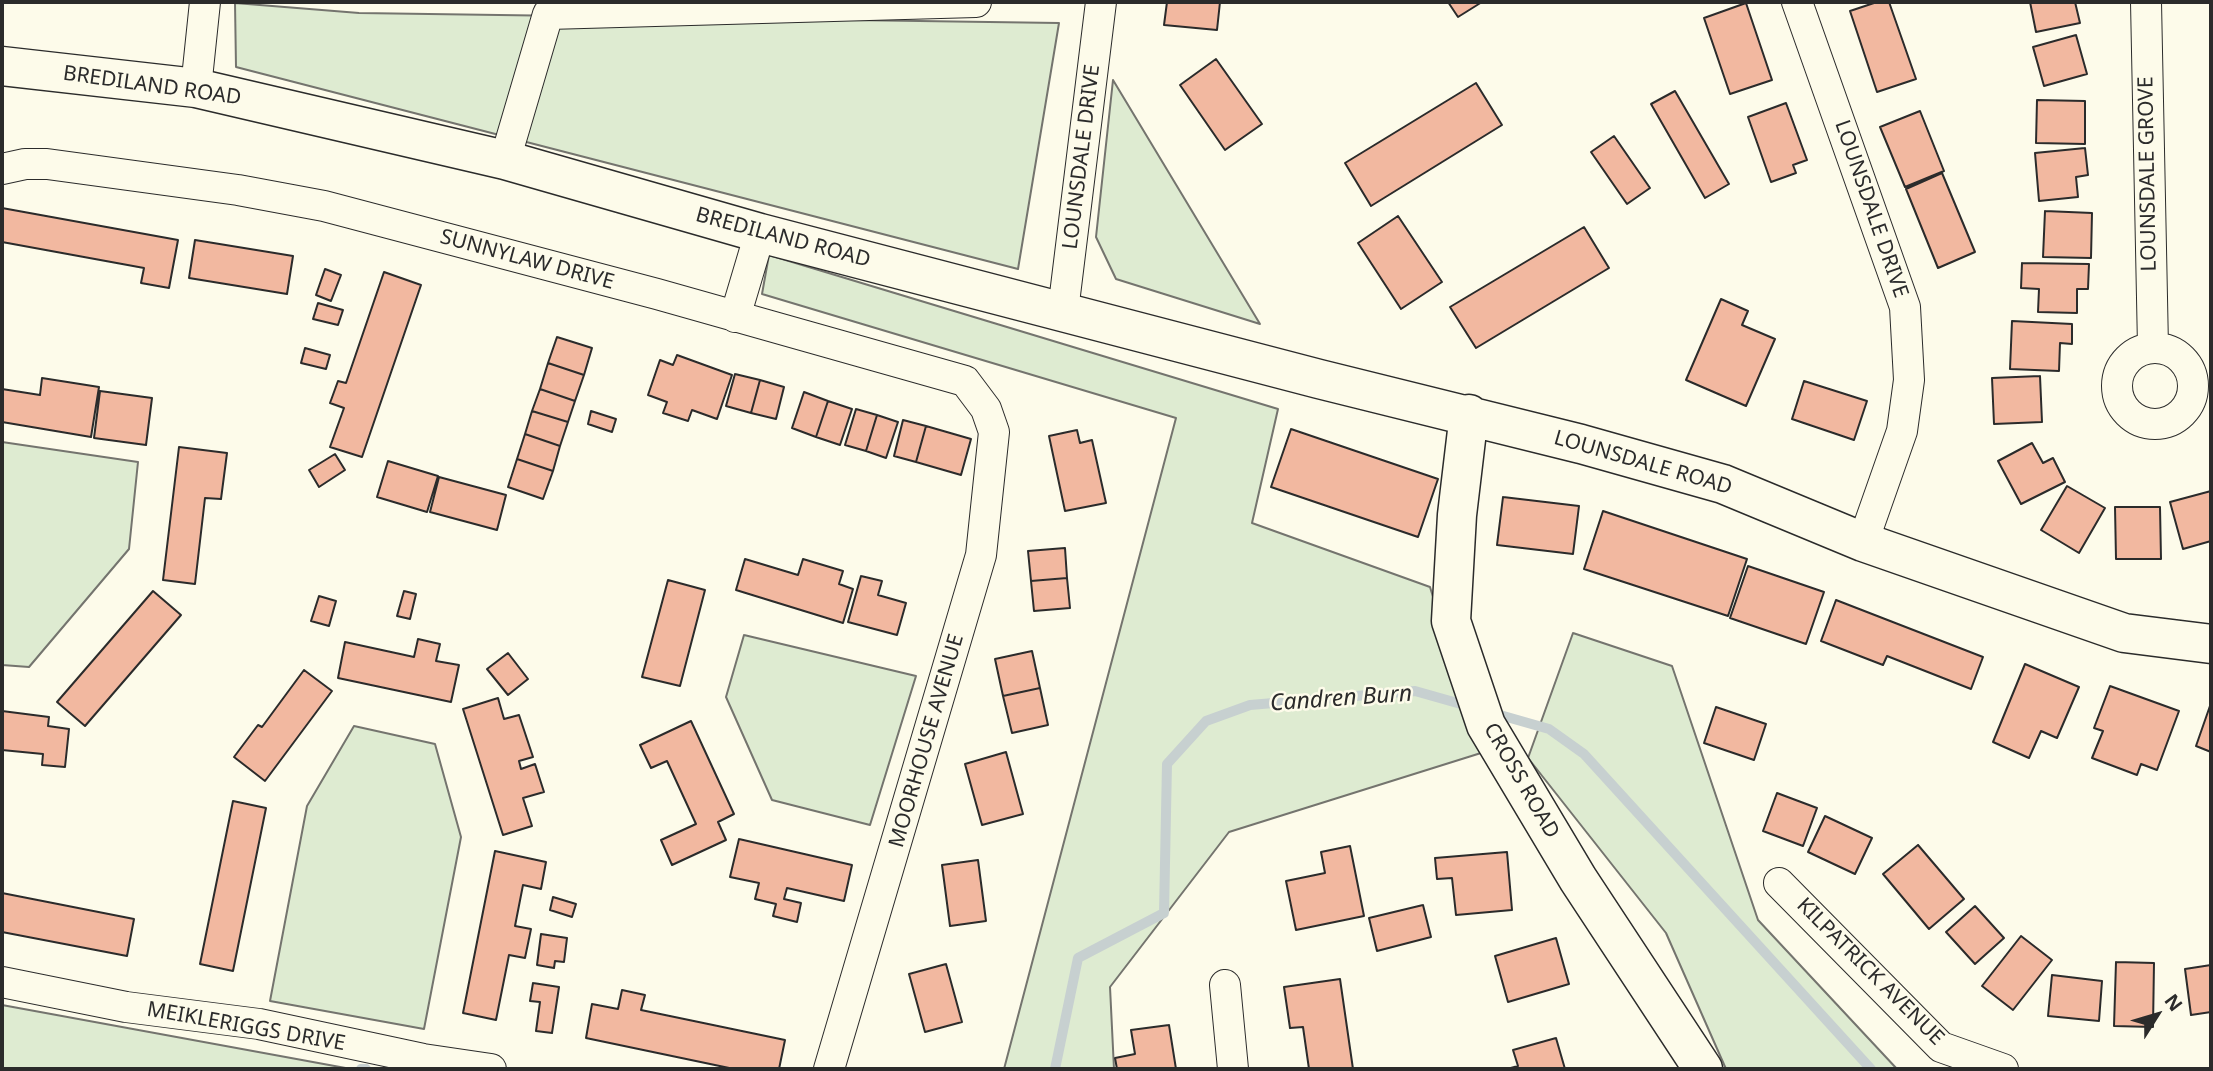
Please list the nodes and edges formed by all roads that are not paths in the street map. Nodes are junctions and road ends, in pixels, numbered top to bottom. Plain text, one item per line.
1 (205, 2) edge
2 (976, 2) edge
3 (1101, 2) edge
4 (1797, 2) edge
5 (2146, 2) edge
6 (809, 3) edge
7 (2, 66) edge
8 (196, 88) junction
9 (505, 160) junction
10 (2, 169) edge
11 (760, 233) junction
12 (1063, 311) junction
13 (736, 317) junction
14 (2153, 347) dead end
15 (986, 409) joint
16 (1469, 414) junction
17 (1863, 542) junction
18 (2211, 644) edge
19 (1779, 883) dead end
20 (2, 982) edge
21 (1225, 985) dead end
22 (491, 1069) edge
23 (829, 1069) edge
24 (1233, 1069) edge
25 (1703, 1069) edge
26 (2003, 1069) edge

1 - 8 street
2 - 6 street
3 - 12 street, LOUNSDALE DRIVE
4 - 17 street, LOUNSDALE DRIVE
5 - 14 street, LOUNSDALE GROVE
6 - 9 street
7 - 8 street, BREDILAND ROAD
8 - 9 street, BREDILAND ROAD
9 - 11 street, BREDILAND ROAD
10 - 13 street, SUNNYLAW DRIVE
11 - 12 street, BREDILAND ROAD
11 - 13 street
12 - 16 street, LOUNSDALE ROAD
13 - 15 street, SUNNYLAW DRIVE
15 - 23 street, MOORHOUSE AVENUE
16 - 17 street, LOUNSDALE ROAD
16 - 25 street, CROSS ROAD
17 - 18 street, LOUNSDALE ROAD
19 - 26 street, KILPATRICK AVENUE
20 - 22 street, MEIKLERIGGS DRIVE
21 - 24 street

